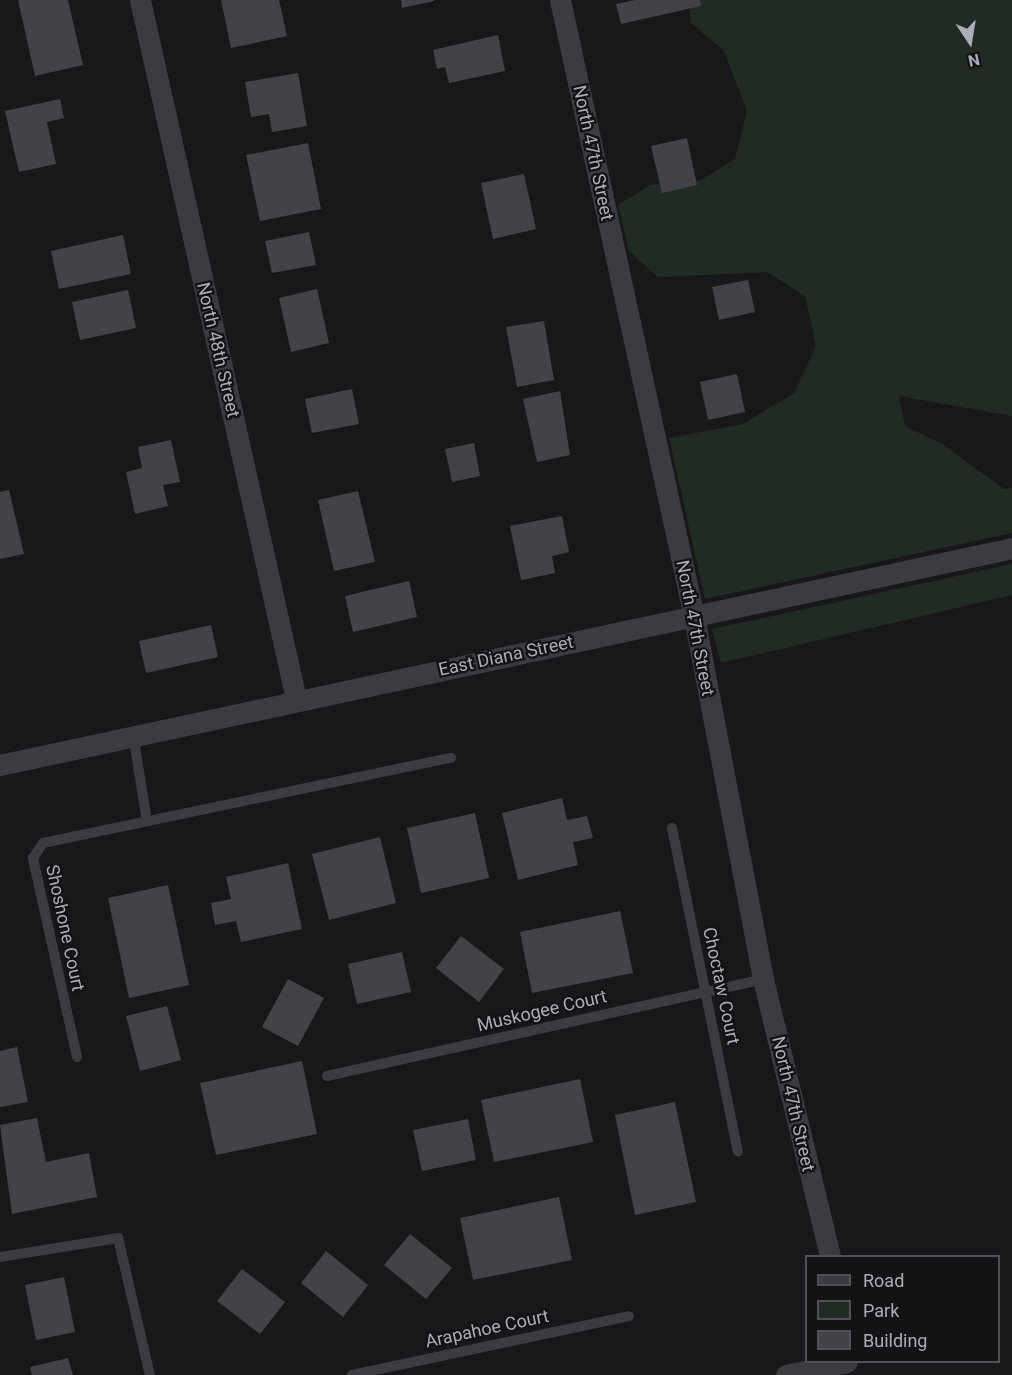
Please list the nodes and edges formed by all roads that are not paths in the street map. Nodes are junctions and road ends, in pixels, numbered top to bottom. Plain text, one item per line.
1 (140, 0) edge
2 (560, 0) edge
3 (1012, 548) edge
4 (694, 617) junction
5 (296, 699) junction
6 (133, 734) junction
7 (451, 758) dead end
8 (0, 765) edge
9 (147, 821) junction
10 (672, 828) dead end
11 (763, 979) junction
12 (706, 992) junction
13 (77, 1057) dead end
14 (327, 1076) dead end
15 (738, 1151) dead end
16 (830, 1255) edge
17 (0, 1257) edge
18 (629, 1316) dead end
19 (842, 1363) edge
20 (150, 1375) edge
21 (352, 1375) edge
22 (786, 1375) edge

1 - 5 street, North 48th Street
2 - 4 street, North 47th Street
3 - 4 street, East Diana Street
4 - 5 street, East Diana Street
4 - 11 street, North 47th Street
5 - 6 street, East Diana Street
6 - 8 street, East Diana Street
6 - 9 lane
7 - 9 lane, Shoshone Court
9 - 13 lane, Shoshone Court
10 - 12 lane, Choctaw Court
11 - 12 lane, Muskogee Court
11 - 16 street, North 47th Street
12 - 14 lane, Muskogee Court
12 - 15 lane, Choctaw Court
17 - 20 lane
18 - 21 lane, Arapahoe Court
19 - 22 street

